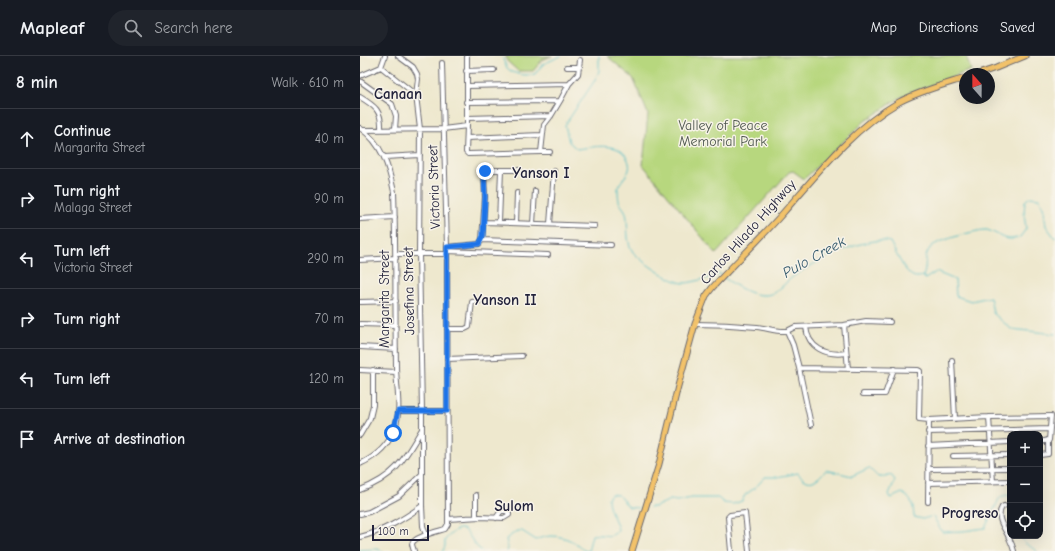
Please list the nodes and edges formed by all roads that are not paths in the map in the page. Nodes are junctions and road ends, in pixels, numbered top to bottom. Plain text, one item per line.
1 (385, 56) edge
2 (398, 56) edge
3 (467, 56) edge
4 (1025, 56) edge
5 (580, 60) dead end
6 (442, 63) dead end
7 (381, 67) junction
8 (567, 67) dead end
9 (580, 67) junction
10 (995, 68) edge
11 (494, 70) dead end
12 (466, 71) junction
13 (360, 76) edge
14 (959, 80) edge
15 (360, 81) edge
16 (569, 84) junction
17 (467, 86) junction
18 (416, 95) junction
19 (360, 97) edge
20 (560, 100) junction
21 (466, 102) junction
22 (552, 116) junction
23 (467, 118) junction
24 (467, 126) junction
25 (362, 129) edge
26 (381, 129) junction
27 (395, 129) junction
28 (420, 129) junction
29 (442, 129) junction
30 (542, 135) junction
31 (467, 138) junction
32 (541, 152) junction
33 (550, 152) dead end
34 (420, 155) junction
35 (385, 157) junction
36 (501, 170) junction
37 (520, 170) dead end
38 (554, 171) dead end
39 (535, 191) dead end
40 (517, 193) dead end
41 (360, 218) edge
42 (395, 218) junction
43 (484, 222) junction
44 (499, 222) junction
45 (516, 223) junction
46 (533, 224) junction
47 (550, 224) junction
48 (595, 226) dead end
49 (482, 240) junction
50 (611, 245) dead end
51 (447, 251) junction
52 (419, 254) junction
53 (548, 254) dead end
54 (396, 256) junction
55 (360, 260) edge
56 (480, 300) dead end
57 (396, 301) junction
58 (360, 302) edge
59 (890, 322) dead end
60 (360, 324) edge
61 (695, 324) junction
62 (395, 325) junction
63 (844, 325) junction
64 (806, 326) junction
65 (447, 329) junction
66 (787, 332) junction
67 (360, 347) edge
68 (396, 349) junction
69 (846, 353) junction
70 (522, 356) dead end
71 (447, 359) junction
72 (952, 360) dead end
73 (799, 368) junction
74 (848, 369) junction
75 (894, 369) junction
76 (360, 370) edge
77 (373, 370) junction
78 (396, 372) junction
79 (863, 394) dead end
80 (422, 410) junction
81 (398, 411) junction
82 (447, 411) junction
83 (1053, 416) edge
84 (989, 417) junction
85 (955, 419) junction
86 (929, 420) junction
87 (811, 425) dead end
88 (422, 429) junction
89 (1050, 429) junction
90 (990, 431) junction
91 (928, 432) junction
92 (360, 435) edge
93 (1048, 441) junction
94 (990, 442) junction
95 (1007, 442) edge
96 (1043, 442) edge
97 (928, 446) junction
98 (991, 455) junction
99 (1007, 455) edge
100 (1043, 455) edge
101 (953, 456) dead end
102 (360, 464) edge
103 (1007, 468) edge
104 (928, 469) junction
105 (992, 469) junction
106 (422, 474) junction
107 (1007, 481) edge
108 (993, 482) junction
109 (928, 483) junction
110 (360, 490) edge
111 (476, 495) dead end
112 (928, 502) dead end
113 (422, 506) junction
114 (1004, 506) dead end
115 (360, 514) edge
116 (476, 517) junction
117 (496, 518) dead end
118 (448, 519) junction
119 (426, 535) junction
120 (360, 537) edge
121 (414, 551) edge
122 (632, 551) edge
123 (731, 551) edge
124 (749, 551) edge
125 (1014, 551) edge

1 - 7 street
2 - 18 street, Josefina Street
3 - 12 street
4 - 10 main road
5 - 9 street
6 - 29 street, Victoria Street
7 - 13 street
7 - 18 street
8 - 9 street
9 - 16 street
11 - 12 street
12 - 17 street
14 - 61 main road, Carlos Hilado Highway
15 - 27 street
16 - 17 street
16 - 20 street
17 - 21 street
18 - 28 street, Josefina Street
19 - 26 street
20 - 21 street
20 - 22 street
21 - 23 street
22 - 23 street
22 - 30 street
23 - 24 street
24 - 29 street
24 - 31 street
25 - 26 street
25 - 35 street, Margarita Street
26 - 27 street
27 - 28 street
28 - 29 street
28 - 34 street, Josefina Street
29 - 51 street, Victoria Street
30 - 31 street
30 - 32 street
31 - 32 street
32 - 33 street
34 - 35 street
34 - 52 street, Josefina Street
35 - 42 street, Margarita Street
36 - 37 street
36 - 43 street
36 - 44 street
38 - 47 street
39 - 46 street
40 - 45 street
41 - 42 street
42 - 54 street, Margarita Street
43 - 44 street
43 - 49 street
44 - 45 street
45 - 46 street
46 - 47 street
47 - 48 street
49 - 50 street
49 - 51 street
51 - 52 street
51 - 53 street
51 - 65 street, Victoria Street
52 - 54 street
52 - 80 street, Josefina Street
54 - 55 street
54 - 57 street, Margarita Street
56 - 65 street
57 - 58 street
57 - 62 street, Margarita Street
59 - 63 street
60 - 62 street
61 - 66 street
61 - 122 main road, Carlos Hilado Highway
62 - 68 street, Margarita Street
63 - 64 street
63 - 69 street
64 - 66 street
64 - 69 street
65 - 71 street, Victoria Street
66 - 73 street
67 - 68 street
68 - 78 street, Margarita Street
69 - 74 street
70 - 71 street
71 - 82 street, Victoria Street
72 - 85 street
73 - 74 street
73 - 87 street
74 - 75 street
75 - 79 street
75 - 86 street
76 - 77 street
77 - 78 street
77 - 92 street
78 - 81 street, Margarita Street
80 - 81 street
80 - 82 street
80 - 88 street, Josefina Street
81 - 102 street, Margarita Street
82 - 118 street, Victoria Street
83 - 84 street
83 - 89 street
84 - 85 street
84 - 90 street
85 - 86 street
86 - 91 street
88 - 106 street, Josefina Street
88 - 110 street
89 - 90 street
89 - 93 street
90 - 91 street
90 - 94 street
91 - 97 street
93 - 96 street
93 - 100 street
94 - 95 street
94 - 97 street
94 - 98 street
97 - 104 street
98 - 99 street
98 - 101 street
98 - 105 street
103 - 105 street
104 - 105 street
104 - 109 street
105 - 108 street
106 - 113 street, Josefina Street
106 - 115 street
107 - 108 street
108 - 109 street
109 - 112 street
111 - 116 street
113 - 119 street, Josefina Street
113 - 120 street
114 - 125 street
116 - 117 street
116 - 118 street
118 - 119 street
119 - 121 street
123 - 124 street

